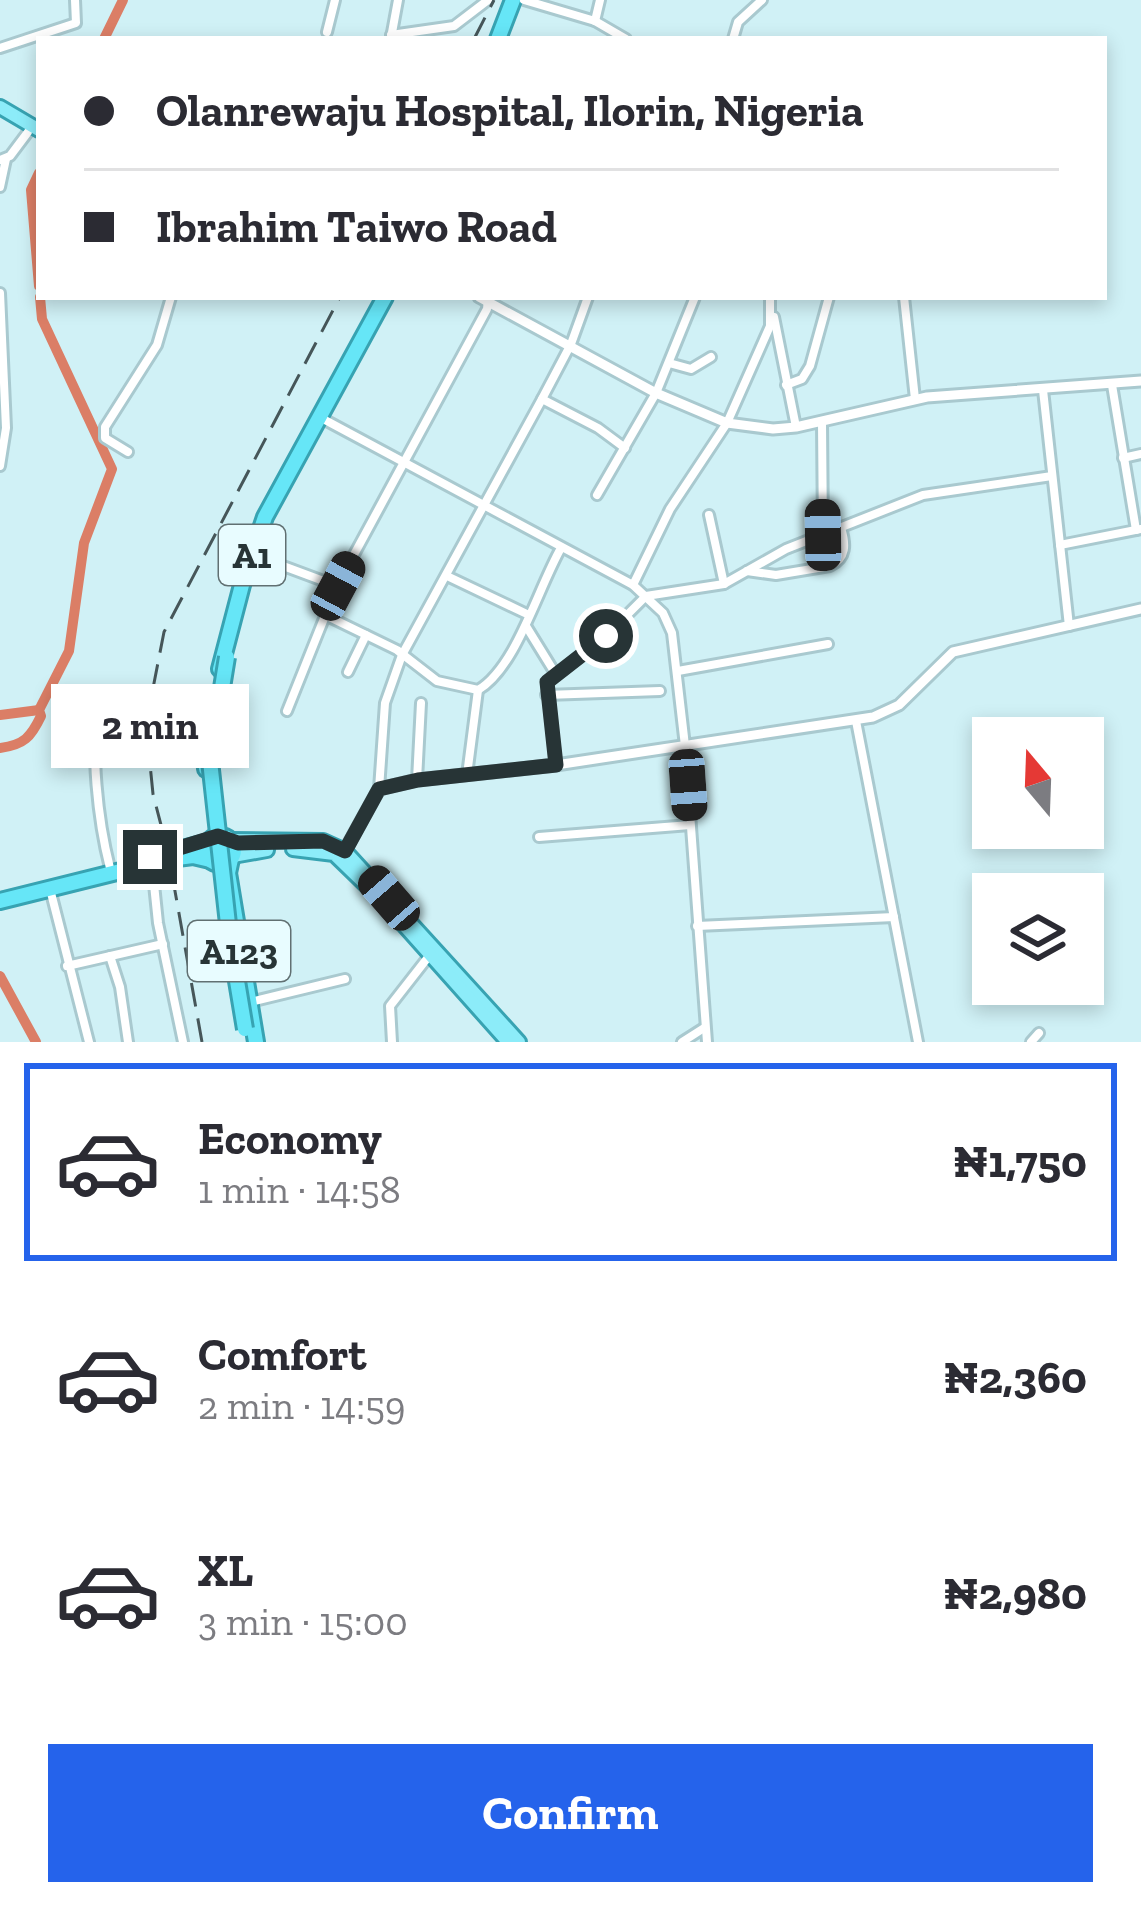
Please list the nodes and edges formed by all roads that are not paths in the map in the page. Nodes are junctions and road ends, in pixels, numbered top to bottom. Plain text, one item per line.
1 (75, 0) edge
2 (335, 0) edge
3 (398, 0) edge
4 (488, 0) edge
5 (520, 0) edge
6 (600, 0) edge
7 (762, 0) edge
8 (595, 21) junction
9 (327, 32) dead end
10 (38, 36) edge
11 (391, 36) edge
12 (397, 36) edge
13 (500, 36) edge
14 (509, 36) edge
15 (621, 36) edge
16 (735, 36) edge
17 (36, 37) edge
18 (0, 49) edge
19 (0, 112) edge
20 (35, 134) edge
21 (3, 160) edge
22 (0, 187) edge
23 (0, 293) edge
24 (169, 300) edge
25 (388, 300) edge
26 (388, 300) edge
27 (485, 300) edge
28 (488, 300) edge
29 (587, 300) edge
30 (694, 300) edge
31 (771, 300) edge
32 (828, 300) edge
33 (904, 300) edge
34 (773, 310) junction
35 (2, 342) edge
36 (571, 344) junction
37 (711, 357) dead end
38 (669, 363) junction
39 (1141, 381) edge
40 (787, 385) junction
41 (1112, 385) junction
42 (1043, 390) junction
43 (656, 393) junction
44 (542, 399) junction
45 (915, 399) junction
46 (326, 420) junction
47 (727, 423) junction
48 (822, 423) junction
49 (796, 427) junction
50 (625, 448) junction
51 (128, 452) dead end
52 (1141, 454) edge
53 (1123, 458) junction
54 (403, 463) junction
55 (0, 466) edge
56 (1052, 476) junction
57 (597, 495) dead end
58 (485, 509) junction
59 (709, 515) dead end
60 (841, 528) junction
61 (1139, 529) edge
62 (823, 535) junction
63 (1060, 545) junction
64 (560, 548) junction
65 (259, 557) junction
66 (747, 571) junction
67 (447, 576) junction
68 (724, 584) junction
69 (633, 585) junction
70 (246, 586) junction
71 (338, 586) junction
72 (646, 596) junction
73 (1141, 609) edge
74 (325, 615) junction
75 (529, 615) junction
76 (526, 626) junction
77 (1069, 626) junction
78 (366, 635) junction
79 (829, 644) dead end
80 (402, 655) junction
81 (678, 671) junction
82 (348, 672) dead end
83 (555, 673) junction
84 (478, 690) junction
85 (660, 691) dead end
86 (546, 695) junction
87 (101, 702) dead end
88 (421, 703) dead end
89 (287, 712) dead end
90 (856, 721) junction
91 (685, 746) junction
92 (556, 765) junction
93 (467, 775) junction
94 (418, 780) junction
95 (379, 789) junction
96 (691, 824) junction
97 (539, 837) dead end
98 (223, 846) junction
99 (343, 855) junction
100 (211, 861) junction
101 (152, 864) junction
102 (110, 868) junction
103 (50, 890) junction
104 (0, 898) edge
105 (894, 917) junction
106 (698, 926) junction
107 (163, 944) junction
108 (434, 951) junction
109 (110, 956) junction
110 (68, 966) junction
111 (346, 979) dead end
112 (248, 1002) junction
113 (704, 1028) junction
114 (1039, 1034) dead end
115 (248, 1038) edge
116 (89, 1042) edge
117 (128, 1042) edge
118 (183, 1042) edge
119 (392, 1042) edge
120 (508, 1042) edge
121 (519, 1042) edge
122 (682, 1042) edge
123 (707, 1042) edge
124 (918, 1042) edge
125 (1031, 1042) edge

1 - 10 street
2 - 9 street
3 - 11 street
4 - 12 street
5 - 8 street
5 - 13 highway
5 - 14 highway
6 - 8 street
7 - 16 street
8 - 15 street
17 - 18 street
19 - 20 main road
20 - 21 street
21 - 22 street
23 - 35 street
24 - 51 street
25 - 46 highway, A1
26 - 70 highway, A1
27 - 54 street
28 - 36 street
29 - 36 street
30 - 38 street
31 - 34 street
32 - 40 street
33 - 45 street
34 - 40 street
34 - 47 street
35 - 55 street
36 - 43 street
36 - 44 street
37 - 38 street
38 - 43 street
39 - 41 street
40 - 49 street
41 - 42 street
41 - 53 street
42 - 45 street
42 - 56 street
43 - 47 street
43 - 50 street
44 - 50 street
44 - 58 street
45 - 48 street
46 - 54 street
46 - 65 highway, A1
47 - 49 street
47 - 69 street
48 - 49 street
48 - 62 street
50 - 57 street
52 - 53 street
53 - 61 street
54 - 58 street
54 - 71 street
56 - 60 street
56 - 63 street
58 - 64 street
58 - 67 street
59 - 68 street
60 - 62 street
60 - 66 street
61 - 63 street
62 - 66 street
63 - 77 street
64 - 69 street
64 - 75 street
65 - 70 highway, A1
65 - 71 street
66 - 68 street
67 - 75 street
67 - 80 street
68 - 72 street
69 - 72 street
70 - 98 highway, A1
70 - 115 highway, A123, bridge
71 - 74 street
72 - 81 street
72 - 83 street
73 - 77 street
74 - 78 street
74 - 89 street
75 - 76 street
76 - 83 street
76 - 84 street
77 - 90 street
78 - 80 street
78 - 82 street
79 - 81 street
80 - 84 street
80 - 95 street
81 - 91 street
83 - 86 street
84 - 93 street
85 - 86 street
86 - 92 street
87 - 102 street
88 - 94 street
90 - 91 street
90 - 105 street
91 - 92 street
91 - 96 street
92 - 93 street
93 - 94 street
94 - 95 street
95 - 99 street
96 - 97 street
96 - 106 street
98 - 99 main road
98 - 100 highway
98 - 102 highway
98 - 112 highway, A123
99 - 108 main road
100 - 101 highway
100 - 115 highway, A123
101 - 103 highway
101 - 107 street
102 - 104 highway
103 - 104 highway
103 - 110 street
105 - 106 street
105 - 124 street
106 - 113 street
107 - 109 street
107 - 118 street
108 - 119 street
108 - 120 main road
108 - 121 main road
109 - 110 street
109 - 117 street
110 - 116 street
111 - 112 street
112 - 115 highway, A123
113 - 122 street
113 - 123 street
114 - 125 street

